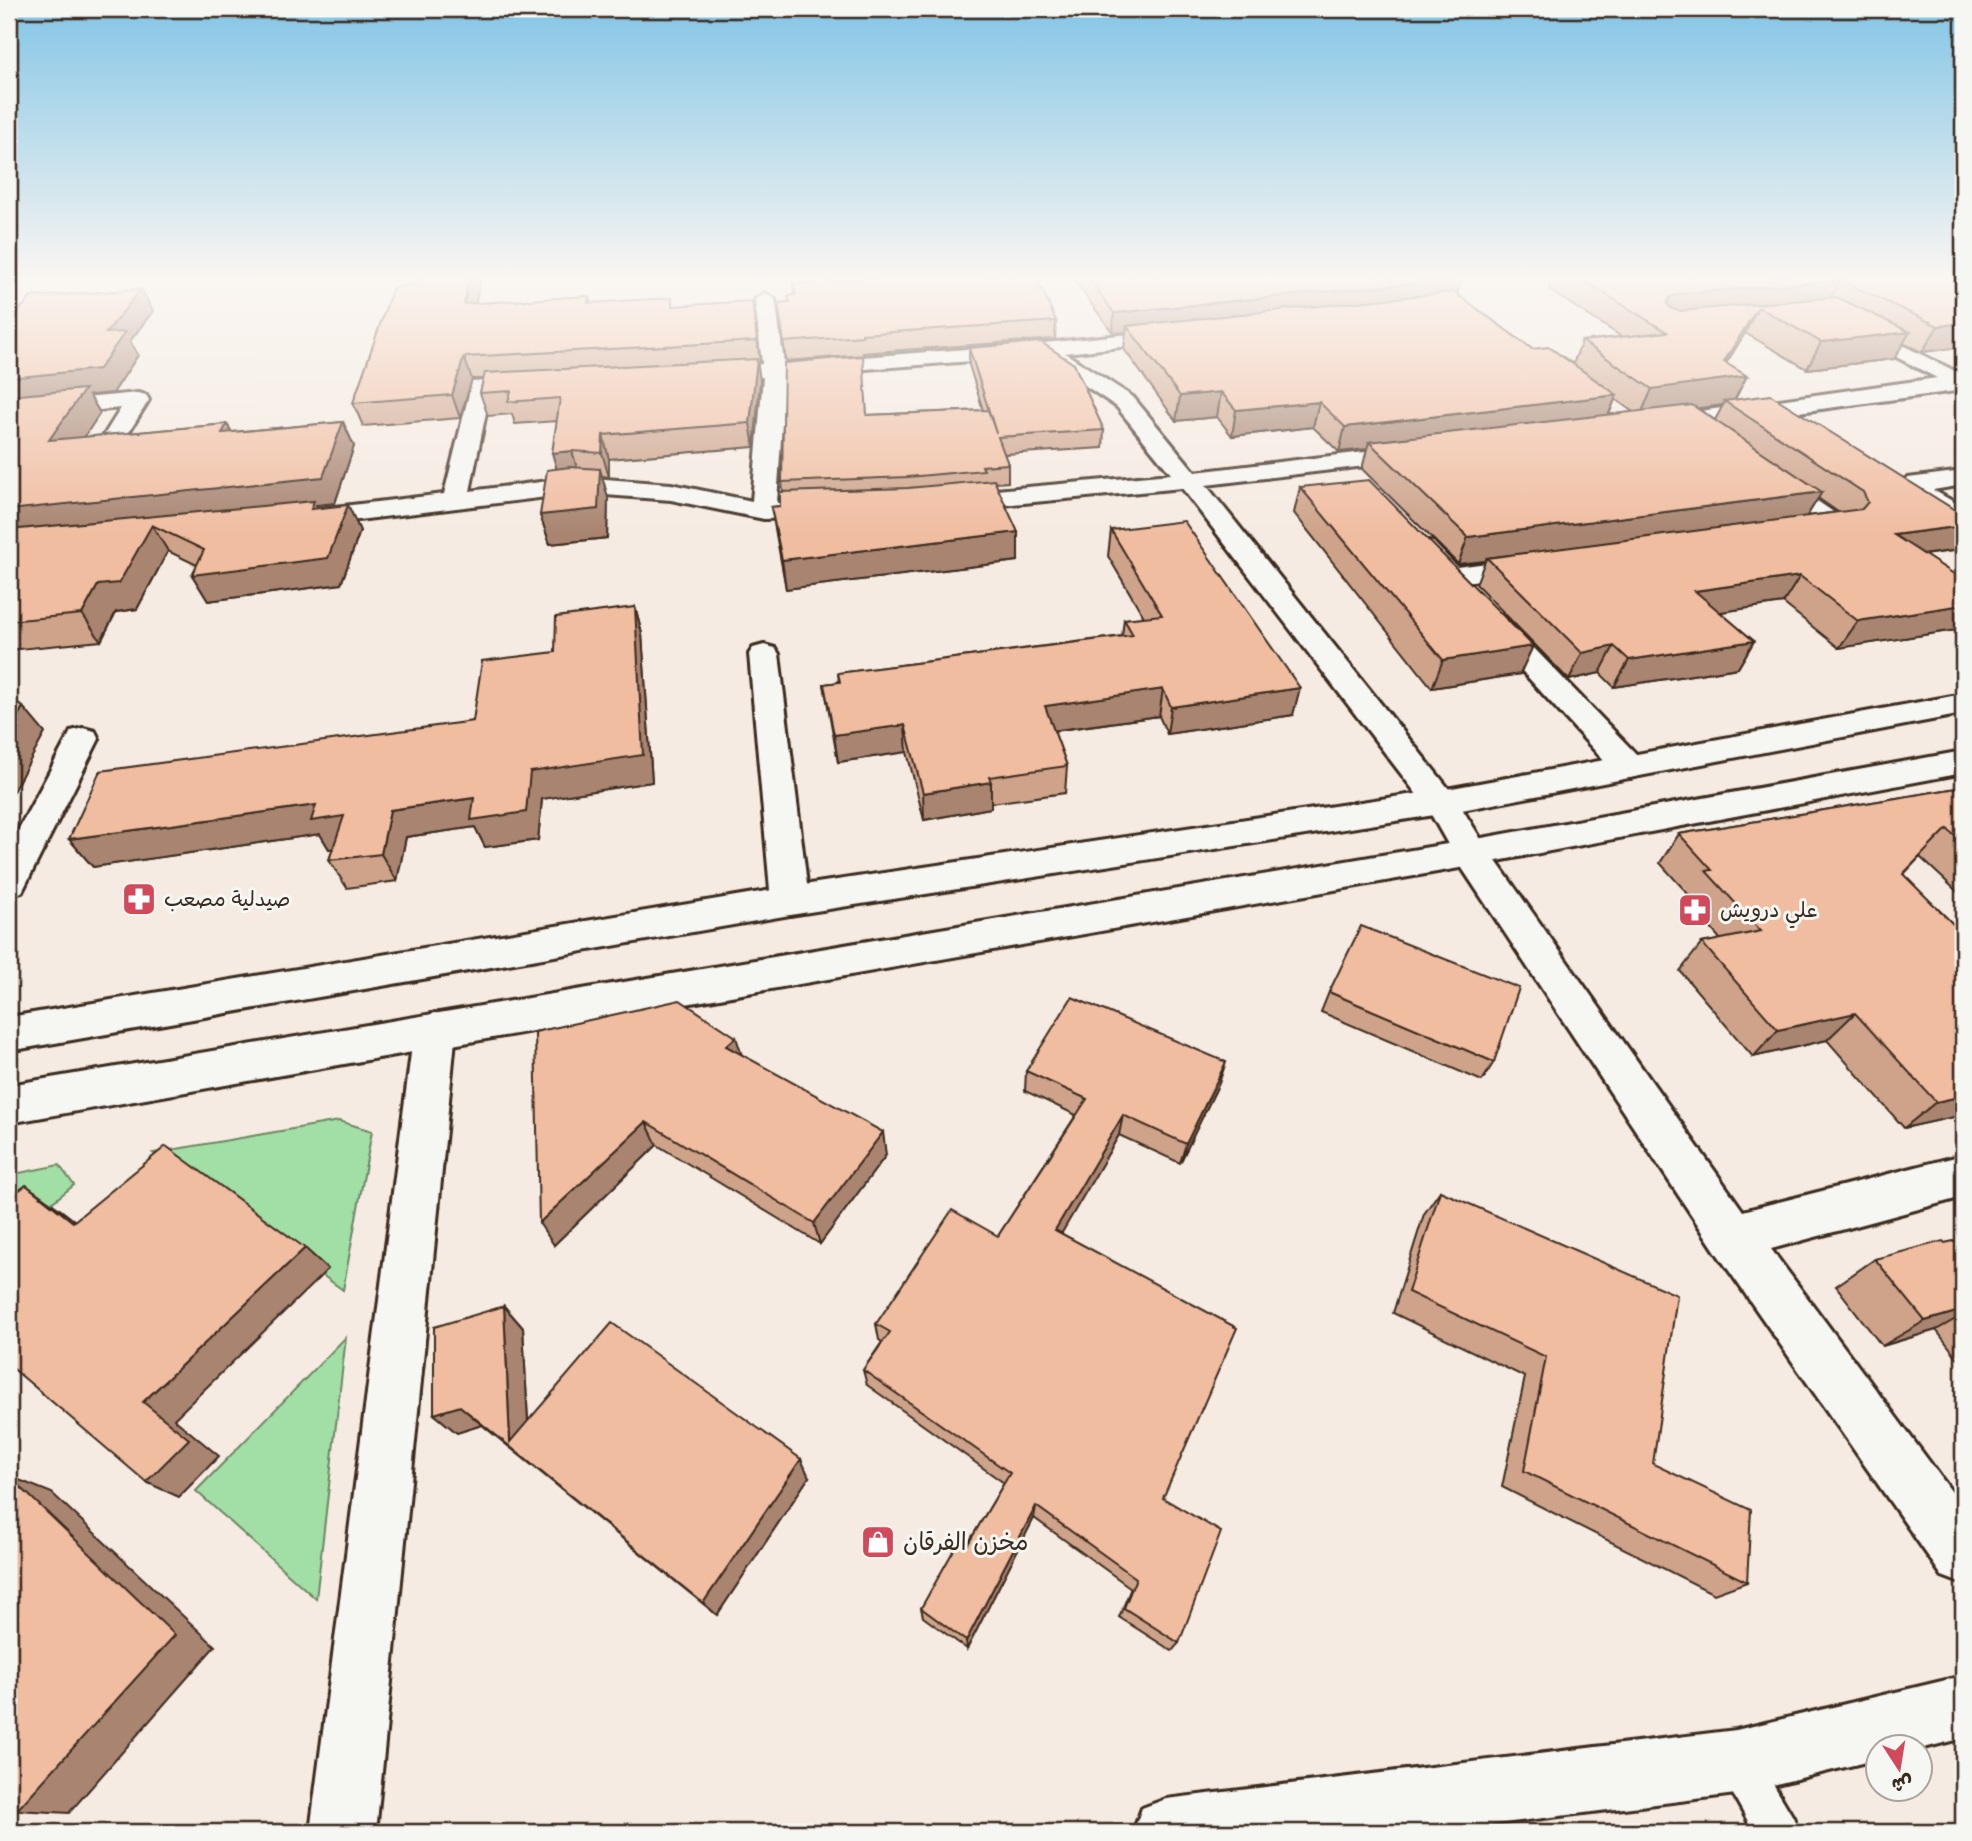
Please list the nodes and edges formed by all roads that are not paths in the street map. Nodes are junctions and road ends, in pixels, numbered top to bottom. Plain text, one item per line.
1 (773, 362) edge
2 (886, 362) edge
3 (1064, 362) edge
4 (1922, 362) edge
5 (774, 371) junction
6 (676, 376) edge
7 (564, 382) edge
8 (1962, 382) edge
9 (9, 412) edge
10 (1684, 420) junction
11 (1634, 428) edge
12 (1716, 443) edge
13 (106, 450) edge
14 (1445, 450) edge
15 (1337, 462) junction
16 (1749, 466) edge
17 (1963, 478) edge
18 (1187, 480) junction
19 (1356, 481) edge
20 (455, 502) junction
21 (923, 505) edge
22 (843, 508) edge
23 (764, 511) junction
24 (1963, 518) edge
25 (283, 520) edge
26 (1403, 528) edge
27 (1781, 533) edge
28 (1560, 561) edge
29 (1450, 576) junction
30 (764, 654) dead end
31 (1963, 704) edge
32 (83, 739) dead end
33 (1963, 762) edge
34 (1629, 767) junction
35 (1441, 802) junction
36 (1471, 853) junction
37 (9, 882) edge
38 (790, 901) junction
39 (435, 1030) junction
40 (9, 1034) edge
41 (9, 1104) edge
42 (1963, 1176) edge
43 (1733, 1236) junction
44 (1963, 1555) edge
45 (1963, 1707) edge
46 (1736, 1762) junction
47 (343, 1832) edge
48 (1166, 1832) edge
49 (1778, 1832) edge

1 - 5 street
2 - 5 street
3 - 18 street
4 - 8 street
5 - 6 street
5 - 23 street
7 - 20 street
8 - 10 street
9 - 13 street
10 - 11 street
10 - 12 street
14 - 15 street
15 - 18 street
15 - 19 street
16 - 27 street
17 - 24 street
18 - 21 street
18 - 35 street
20 - 23 street
20 - 25 street
22 - 23 street
26 - 29 street
28 - 29 street
29 - 34 street
30 - 38 street
31 - 34 street
32 - 37 street
33 - 36 street
34 - 35 street
35 - 36 street
35 - 38 street
36 - 39 street
36 - 43 street
38 - 40 street
39 - 41 street
39 - 47 street
42 - 43 street
43 - 44 street
45 - 46 street
46 - 48 street
46 - 49 lane

